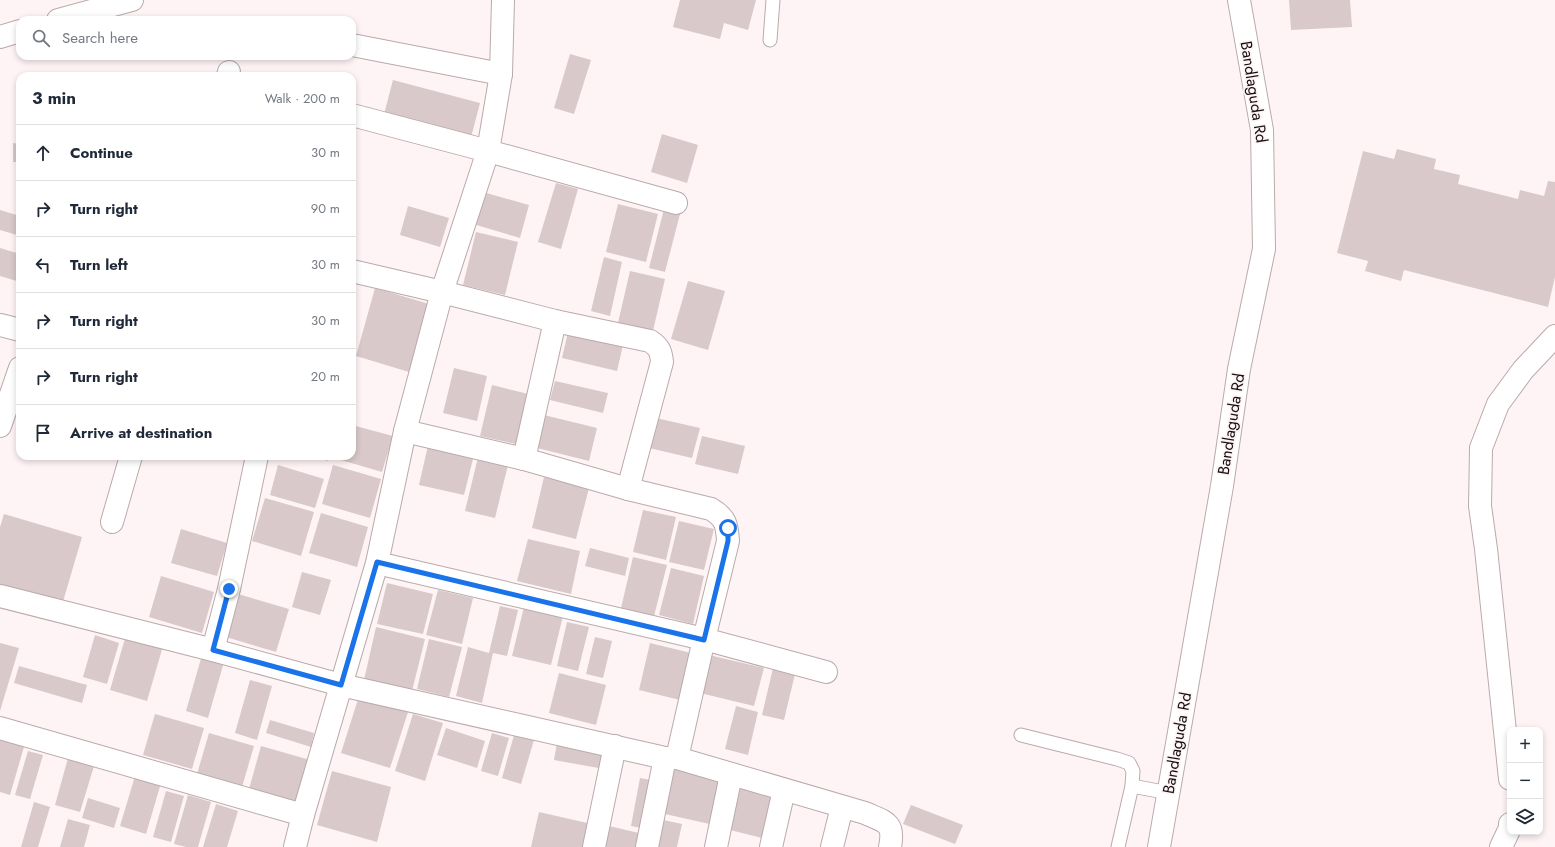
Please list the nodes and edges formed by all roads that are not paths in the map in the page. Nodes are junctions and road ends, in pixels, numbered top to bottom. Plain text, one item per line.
1 (132, 0) edge
2 (503, 0) edge
3 (773, 0) edge
4 (1240, 0) edge
5 (73, 16) edge
6 (16, 32) edge
7 (0, 37) edge
8 (770, 40) dead end
9 (356, 46) edge
10 (501, 74) junction
11 (356, 116) edge
12 (488, 151) junction
13 (676, 203) dead end
14 (356, 272) edge
15 (442, 292) junction
16 (555, 321) junction
17 (0, 325) edge
18 (16, 329) edge
19 (1555, 336) edge
20 (16, 380) edge
21 (0, 426) edge
22 (405, 431) junction
23 (524, 459) junction
24 (130, 460) edge
25 (256, 460) edge
26 (628, 489) junction
27 (112, 522) dead end
28 (377, 562) junction
29 (0, 596) edge
30 (704, 640) junction
31 (213, 650) junction
32 (826, 672) dead end
33 (341, 685) junction
34 (0, 728) edge
35 (1021, 735) dead end
36 (615, 746) junction
37 (671, 758) junction
38 (1508, 763) edge
39 (731, 775) junction
40 (1132, 786) junction
41 (784, 790) junction
42 (1169, 793) junction
43 (842, 807) junction
44 (303, 815) junction
45 (1507, 834) edge
46 (295, 847) edge
47 (594, 847) edge
48 (647, 847) edge
49 (716, 847) edge
50 (772, 847) edge
51 (832, 847) edge
52 (890, 847) edge
53 (1118, 847) edge
54 (1159, 847) edge
55 (1501, 847) edge

1 - 5 street
2 - 10 street
3 - 8 lane
4 - 42 street, Bandlaguda Rd
6 - 7 street
9 - 10 street
10 - 12 street
11 - 12 street
12 - 13 street
12 - 15 street
14 - 15 street
15 - 16 street
15 - 22 street
16 - 23 street
16 - 26 street
17 - 18 street
19 - 38 street
20 - 21 street
22 - 23 street
22 - 28 street
23 - 26 street
24 - 27 street
25 - 31 street
26 - 30 street
28 - 30 street
28 - 33 street
29 - 31 street
30 - 32 street
30 - 37 street
31 - 33 street
33 - 36 street
33 - 44 street
34 - 44 street
35 - 40 lane
36 - 37 street
36 - 47 street
37 - 39 street
37 - 48 street
39 - 41 street
39 - 49 street
40 - 42 lane
40 - 53 lane
41 - 43 street
41 - 50 street
42 - 54 street, Bandlaguda Rd
43 - 51 street
43 - 52 street
44 - 46 street
45 - 55 street

